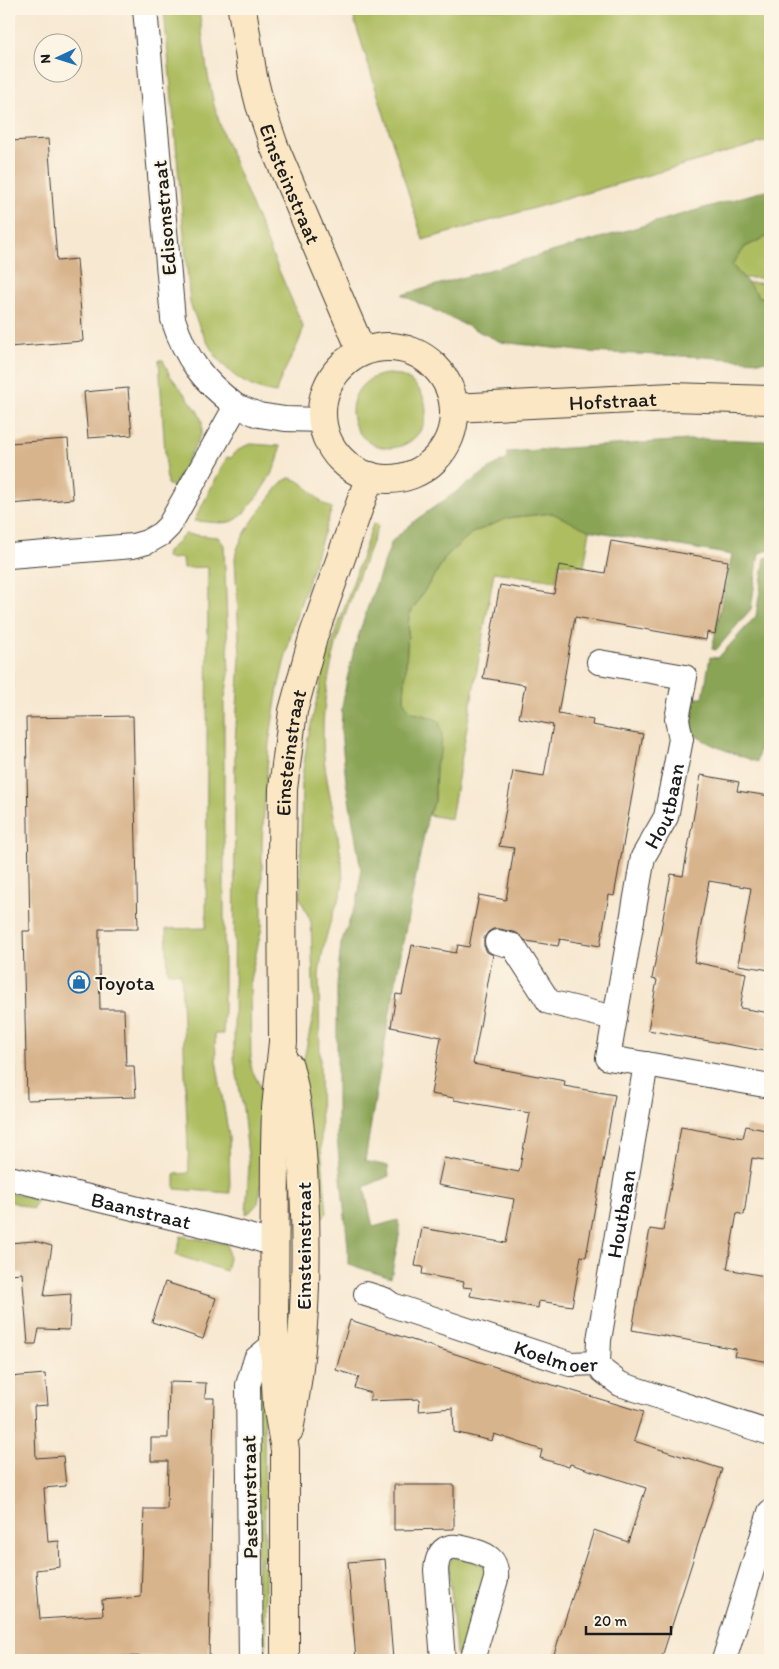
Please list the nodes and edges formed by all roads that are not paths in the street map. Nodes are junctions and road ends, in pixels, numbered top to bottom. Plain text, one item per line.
1 (145, 9) edge
2 (242, 9) edge
3 (362, 352) junction
4 (770, 400) edge
5 (236, 406) junction
6 (454, 408) junction
7 (323, 420) junction
8 (370, 476) junction
9 (9, 556) edge
10 (599, 662) dead end
11 (497, 942) dead end
12 (614, 1018) junction
13 (284, 1042) junction
14 (646, 1064) junction
15 (770, 1086) edge
16 (9, 1178) edge
17 (274, 1244) junction
18 (366, 1294) dead end
19 (274, 1344) junction
20 (598, 1363) junction
21 (770, 1433) edge
22 (285, 1450) junction
23 (770, 1512) edge
24 (251, 1660) edge
25 (285, 1660) edge
26 (443, 1660) edge
27 (472, 1660) edge
28 (724, 1660) edge

1 - 5 street, Edisonstraat
2 - 3 street, Einsteinstraat
3 - 6 street
3 - 7 street
4 - 6 street, Hofstraat
5 - 7 street, Edisonstraat
5 - 9 street
6 - 8 street
7 - 8 street
8 - 13 street, Einsteinstraat
10 - 12 street, Houtbaan
11 - 12 street
12 - 14 street, Houtbaan
13 - 17 street, Einsteinstraat
13 - 22 street, Einsteinstraat
14 - 15 street, Houtbaan
14 - 20 street, Houtbaan
16 - 17 street, Baanstraat
17 - 19 street, Einsteinstraat
18 - 20 street, Koelmoer
19 - 22 street, Einsteinstraat
19 - 24 street, Pasteurstraat
20 - 21 street, Koelmoer
22 - 25 street, Einsteinstraat
23 - 28 street
26 - 27 street

